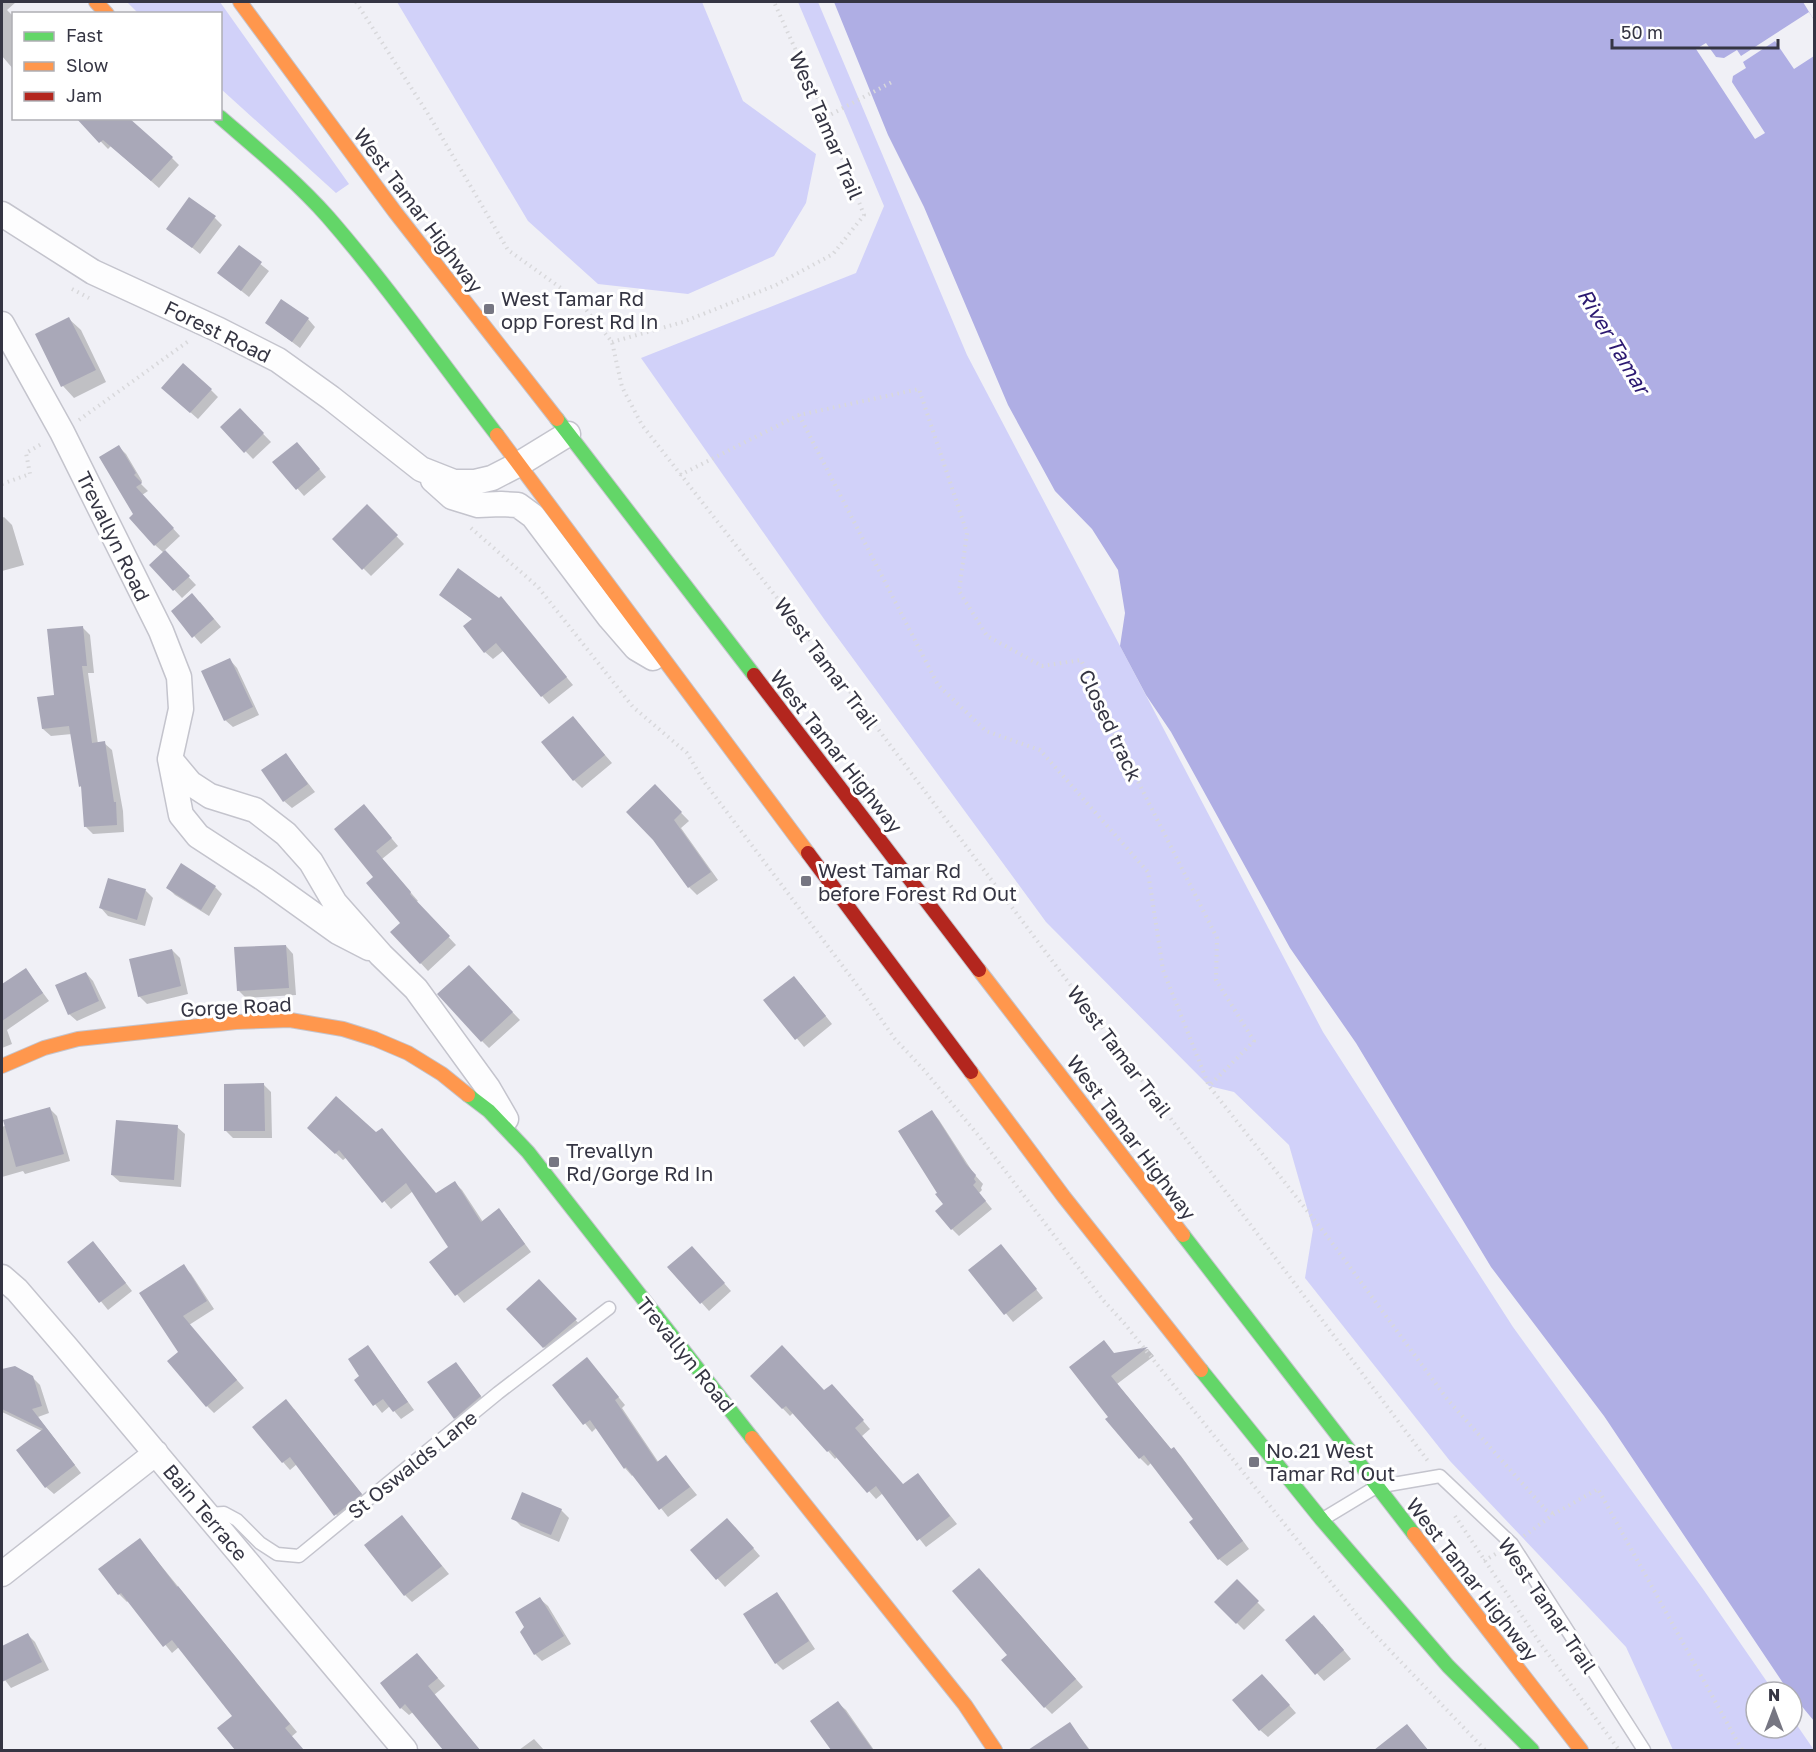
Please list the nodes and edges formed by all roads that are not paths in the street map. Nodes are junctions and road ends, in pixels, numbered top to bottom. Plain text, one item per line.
1 (240, 2) edge
2 (222, 119) edge
3 (2, 214) edge
4 (2, 324) edge
5 (568, 434) junction
6 (519, 464) junction
7 (421, 469) junction
8 (673, 671) junction
9 (170, 759) junction
10 (381, 955) junction
11 (2, 1066) edge
12 (516, 1137) junction
13 (2, 1277) edge
14 (609, 1308) dead end
15 (156, 1453) junction
16 (1376, 1487) junction
17 (208, 1514) junction
18 (1322, 1520) junction
19 (2, 1574) edge
20 (405, 1750) edge
21 (995, 1750) edge
22 (1532, 1750) edge
23 (1581, 1750) edge
24 (1644, 1750) edge

1 - 5 main road, West Tamar Highway
2 - 6 main road
3 - 7 street, Forest Road
4 - 9 street, Trevallyn Road
5 - 6 street, Forest Road
5 - 16 main road, West Tamar Highway
6 - 7 street, Forest Road
6 - 8 main road
7 - 8 street, Forest Road
8 - 18 main road
9 - 10 street, Trevallyn Road
9 - 10 street, Trevallyn Road
10 - 12 street, Trevallyn Road
11 - 12 main road, Gorge Road
12 - 21 main road, Trevallyn Road
13 - 15 street, Bain Terrace
14 - 17 lane, St Oswalds Lane
15 - 17 street, Bain Terrace
15 - 19 street
16 - 18 lane
16 - 23 main road, West Tamar Highway
16 - 24 lane, West Tamar Trail
17 - 20 street, Bain Terrace
18 - 22 main road

